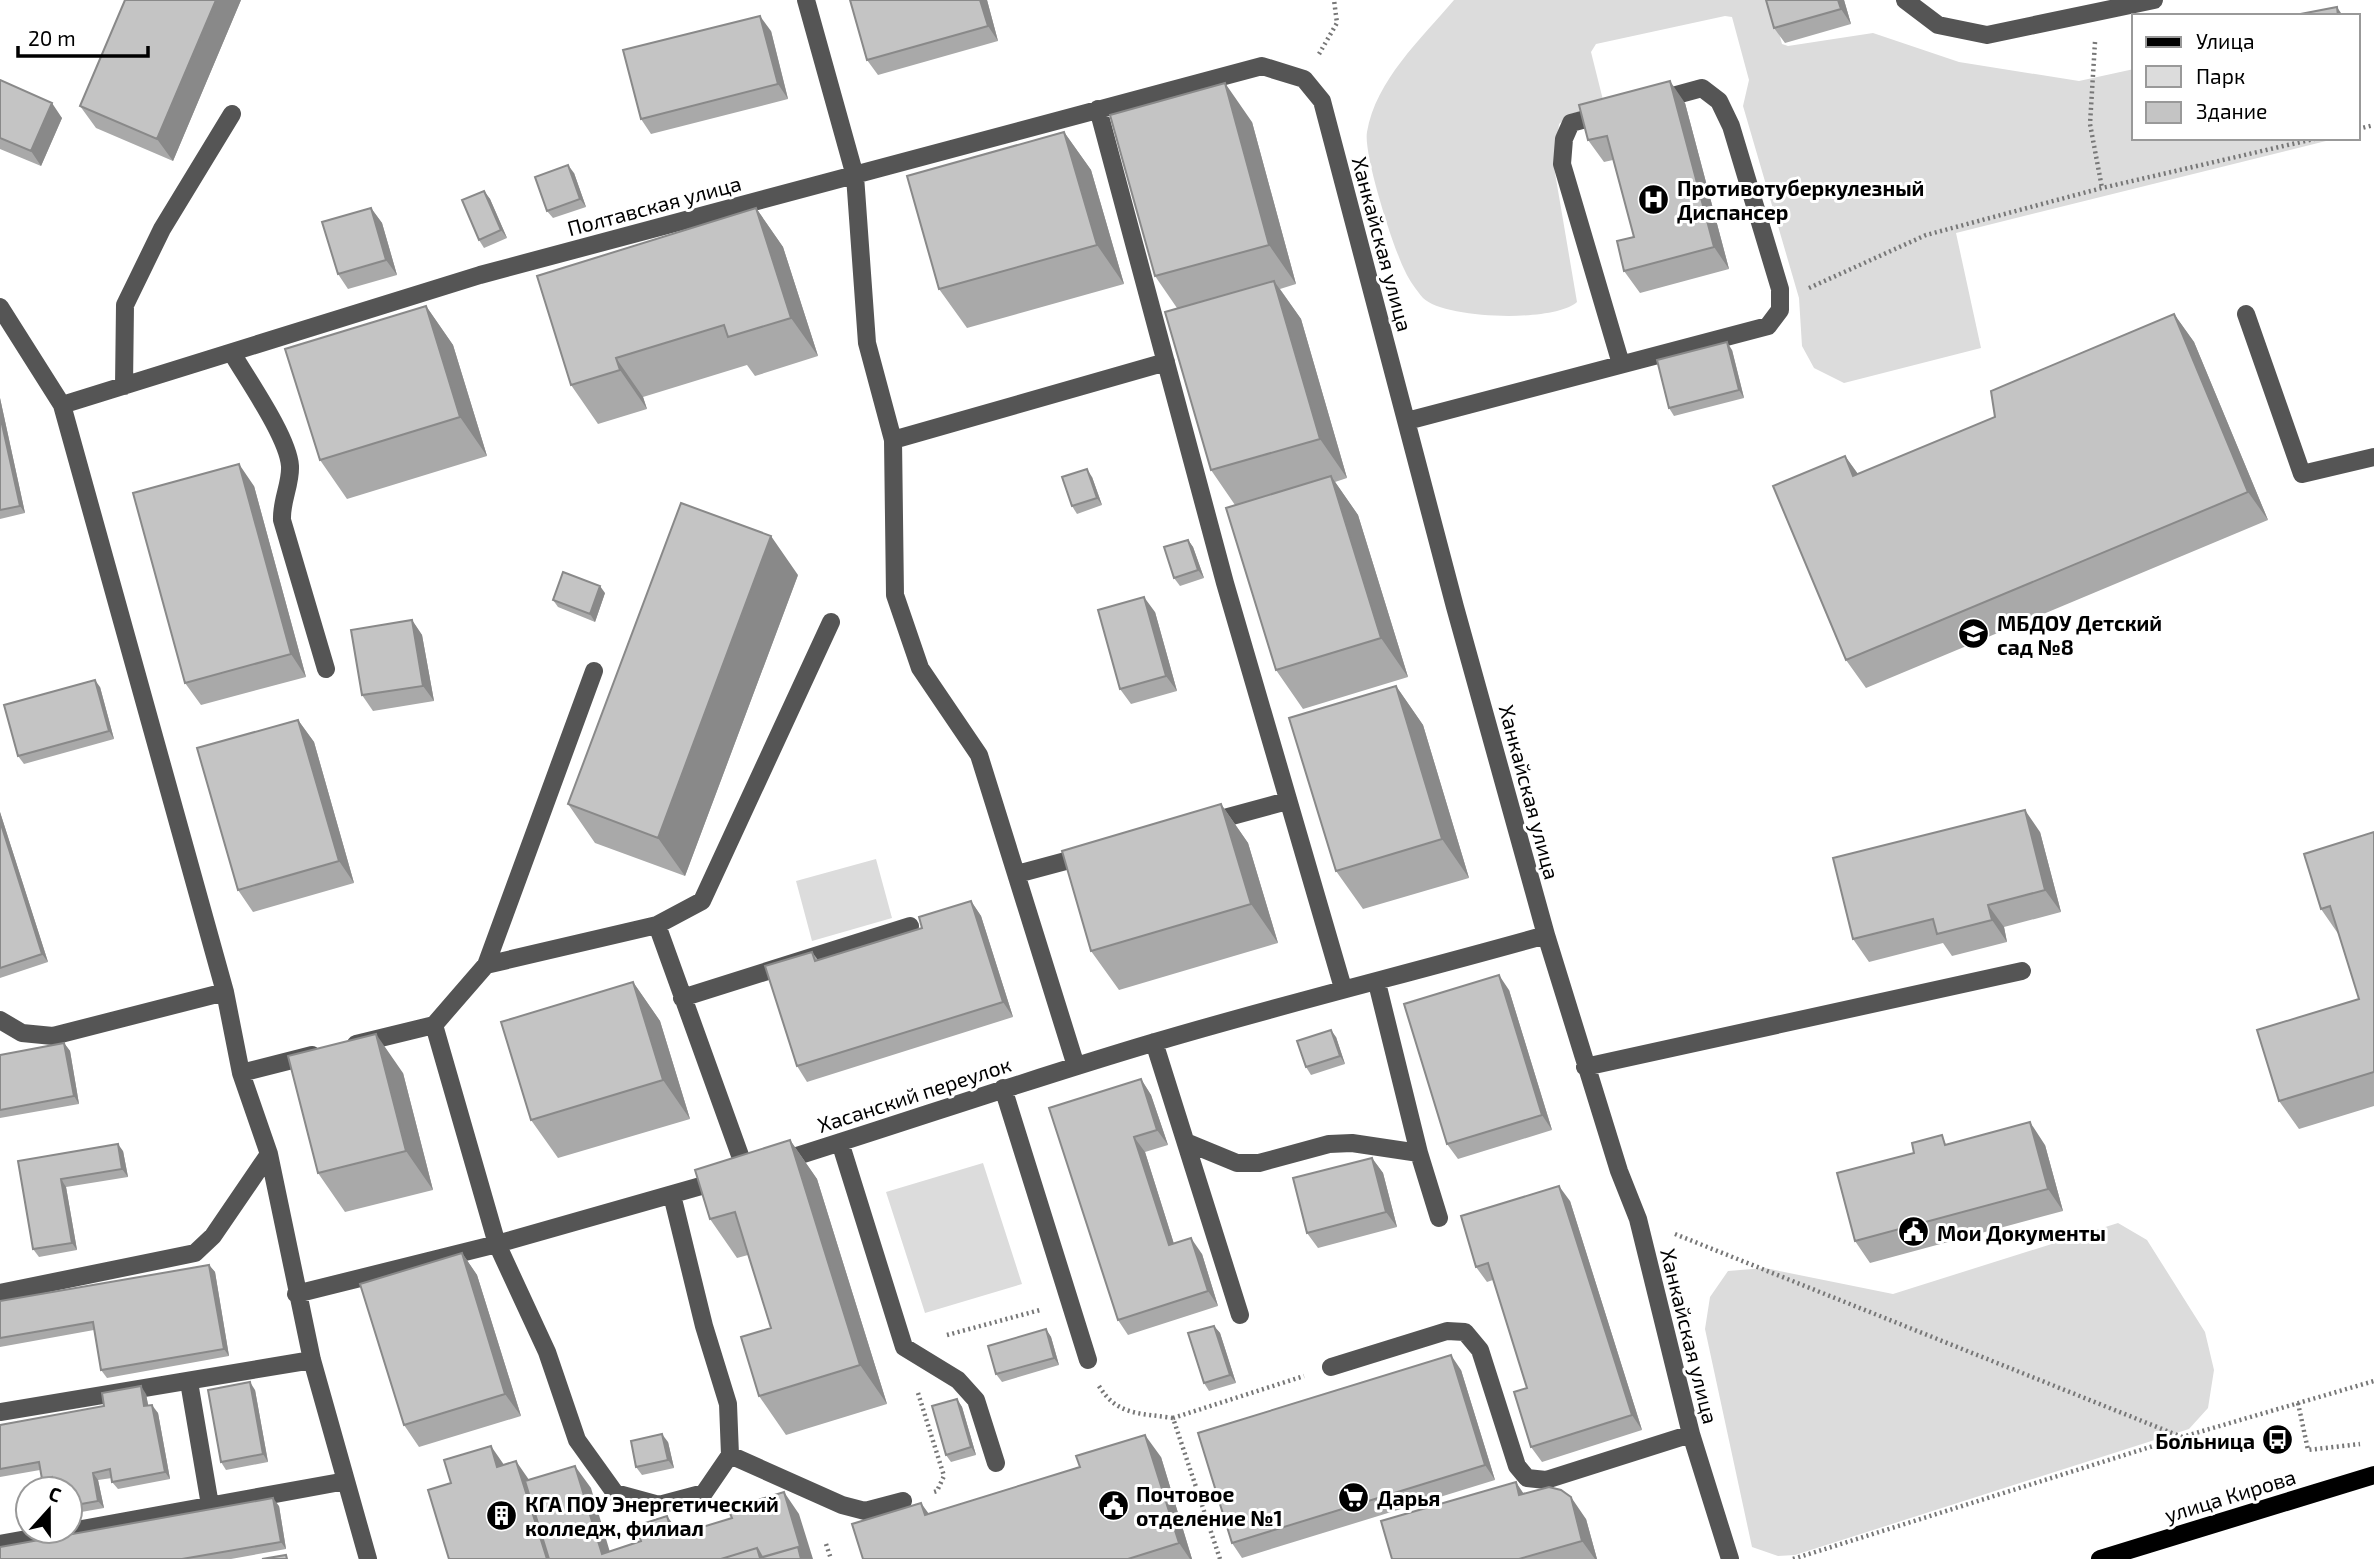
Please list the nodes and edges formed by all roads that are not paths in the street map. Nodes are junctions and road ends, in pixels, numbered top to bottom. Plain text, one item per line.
1 (806, 0) edge
2 (1905, 0) edge
3 (2154, 0) edge
4 (1262, 66) joint
5 (1098, 109) junction
6 (232, 114) dead end
7 (855, 176) junction
8 (0, 307) edge
9 (2246, 314) dead end
10 (232, 352) junction
11 (1166, 362) junction
12 (1621, 364) junction
13 (124, 386) junction
14 (62, 405) junction
15 (1407, 421) junction
16 (893, 440) junction
17 (2374, 457) edge
18 (831, 622) dead end
19 (326, 669) dead end
20 (594, 671) dead end
21 (1287, 800) junction
22 (1184, 829) edge
23 (1107, 850) edge
24 (1017, 874) junction
25 (657, 925) junction
26 (910, 926) dead end
27 (1546, 935) junction
28 (486, 965) junction
29 (2022, 971) dead end
30 (1377, 983) junction
31 (1343, 988) junction
32 (225, 992) junction
33 (682, 998) junction
34 (0, 1020) edge
35 (434, 1025) junction
36 (1154, 1042) junction
37 (1076, 1066) junction
38 (1585, 1067) junction
39 (240, 1073) junction
40 (1003, 1088) junction
41 (840, 1142) junction
42 (1186, 1142) junction
43 (1419, 1153) junction
44 (269, 1154) junction
45 (746, 1172) junction
46 (672, 1195) junction
47 (1439, 1218) dead end
48 (497, 1244) junction
49 (0, 1293) edge
50 (296, 1294) junction
51 (1240, 1315) dead end
52 (312, 1360) junction
53 (1088, 1360) road end
54 (1331, 1367) road end
55 (189, 1382) junction
56 (0, 1412) edge
57 (1690, 1434) junction
58 (730, 1455) junction
59 (996, 1462) dead end
60 (2374, 1475) edge
61 (346, 1481) junction
62 (903, 1501) dead end
63 (210, 1505) junction
64 (0, 1544) edge
65 (369, 1559) edge
66 (1730, 1559) edge
67 (2100, 1559) edge

1 - 7 street
2 - 3 street
4 - 5 street, Полтавская улица
4 - 15 street, Ханкайская улица
5 - 7 street, Полтавская улица
5 - 11 street
6 - 13 street
7 - 10 street, Полтавская улица
7 - 16 street
8 - 14 street
9 - 17 street
10 - 13 street, Полтавская улица
10 - 19 street
11 - 16 street
11 - 21 street
12 - 12 street
12 - 15 street
13 - 14 street, Полтавская улица
14 - 32 street
15 - 27 street, Ханкайская улица
16 - 24 street
18 - 25 street
20 - 28 street
21 - 22 street
21 - 31 street
23 - 24 street
24 - 37 street
25 - 28 street
25 - 33 street
26 - 33 street
27 - 30 street, Хасанский переулок
27 - 38 street, Ханкайская улица
28 - 35 street
29 - 38 street
30 - 31 street, Хасанский переулок
30 - 43 street
31 - 36 street, Хасанский переулок
32 - 34 street
32 - 39 street
33 - 45 street
35 - 39 street
35 - 48 street
36 - 37 street, Хасанский переулок
36 - 42 street
37 - 40 street, Хасанский переулок
38 - 57 street, Ханкайская улица
39 - 44 street
40 - 41 street, Хасанский переулок
40 - 53 street
41 - 45 street, Хасанский переулок
41 - 59 street
42 - 43 street
42 - 51 street
43 - 47 street
44 - 49 street
44 - 50 street
45 - 46 street, Хасанский переулок
46 - 48 street, Хасанский переулок
46 - 58 street
48 - 50 street, Хасанский переулок
48 - 58 street
50 - 52 street
52 - 55 street
52 - 61 street
54 - 57 street
55 - 56 street
55 - 63 street
57 - 66 street, Ханкайская улица
58 - 62 street
60 - 67 main road, улица Кирова
61 - 63 street
61 - 65 street
63 - 64 street

